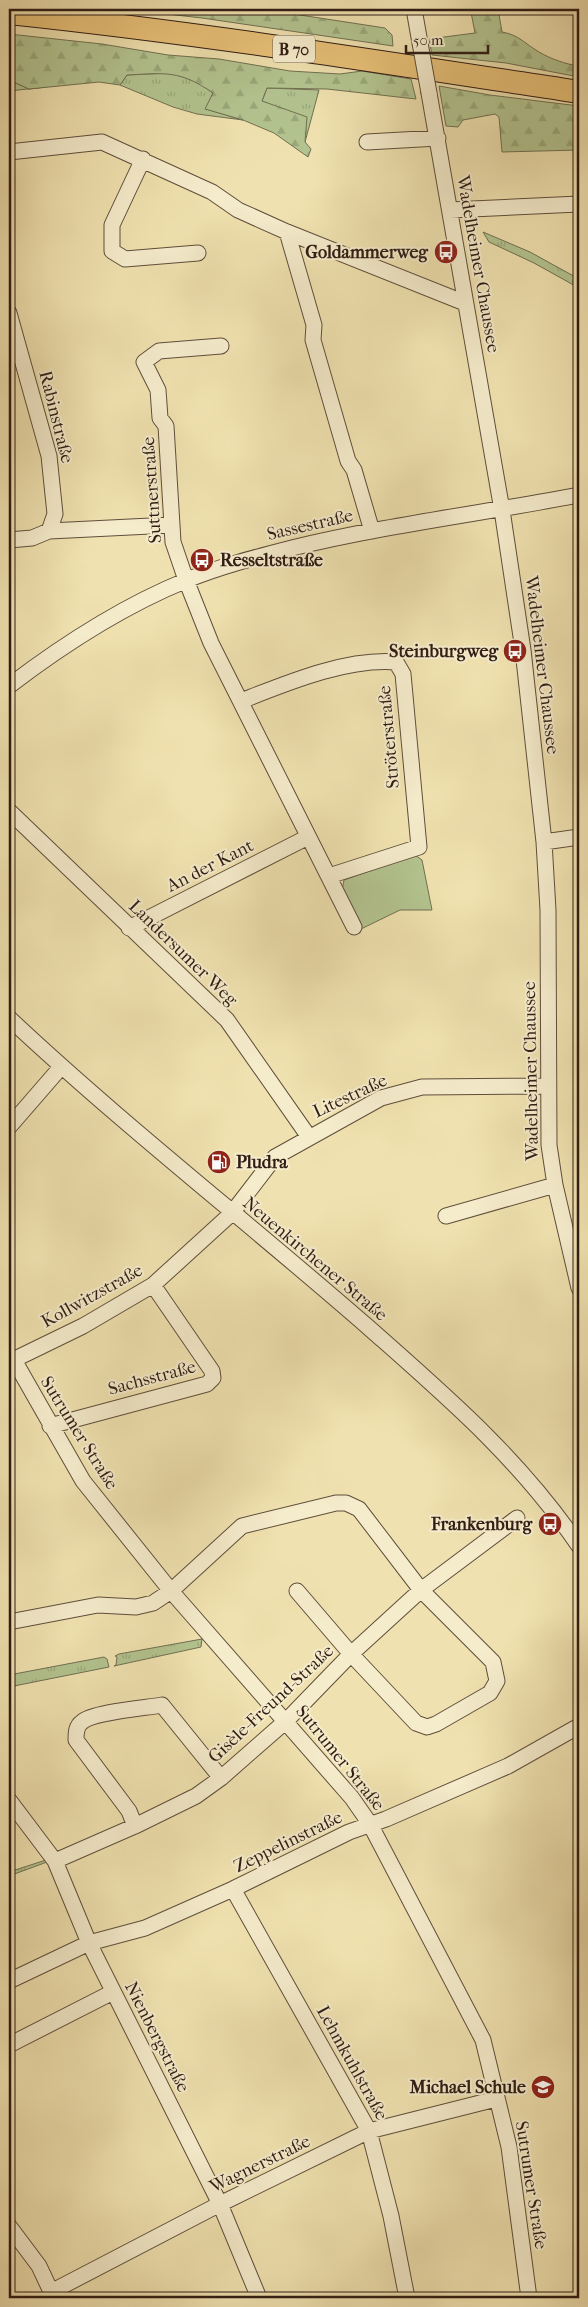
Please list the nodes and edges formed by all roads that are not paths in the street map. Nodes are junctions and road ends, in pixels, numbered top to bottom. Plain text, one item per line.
1 (414, 9) edge
2 (9, 13) edge
3 (579, 92) edge
4 (438, 138) junction
5 (366, 142) dead end
6 (9, 152) edge
7 (142, 159) junction
8 (579, 204) edge
9 (450, 210) junction
10 (287, 232) junction
11 (198, 253) dead end
12 (465, 303) junction
13 (9, 313) edge
14 (221, 346) dead end
15 (579, 495) edge
16 (502, 510) junction
17 (171, 525) junction
18 (49, 531) junction
19 (372, 531) junction
20 (9, 540) edge
21 (186, 580) junction
22 (9, 686) edge
23 (241, 701) junction
24 (10, 815) edge
25 (308, 837) junction
26 (579, 837) edge
27 (544, 842) junction
28 (329, 876) junction
29 (354, 927) dead end
30 (129, 928) junction
31 (9, 1018) edge
32 (61, 1067) junction
33 (548, 1086) junction
34 (9, 1127) edge
35 (308, 1137) junction
36 (555, 1185) junction
37 (232, 1213) junction
38 (446, 1216) dead end
39 (153, 1285) junction
40 (579, 1288) edge
41 (11, 1361) edge
42 (50, 1426) junction
43 (517, 1518) dead end
44 (579, 1546) edge
45 (421, 1590) junction
46 (172, 1591) junction
47 (297, 1591) dead end
48 (9, 1622) edge
49 (351, 1654) junction
50 (286, 1721) junction
51 (579, 1726) edge
52 (221, 1778) junction
53 (9, 1800) edge
54 (370, 1824) junction
55 (135, 1826) junction
56 (55, 1861) junction
57 (233, 1889) junction
58 (89, 1943) junction
59 (9, 1981) edge
60 (113, 1992) junction
61 (9, 2045) edge
62 (496, 2099) junction
63 (369, 2131) junction
64 (220, 2204) junction
65 (9, 2226) edge
66 (52, 2295) edge
67 (259, 2298) edge
68 (407, 2298) edge
69 (529, 2298) edge

1 - 4 street, Wadelheimer Chaussee, bridge
2 - 3 highway, B 70
4 - 5 street
4 - 9 street, Wadelheimer Chaussee
6 - 7 street
7 - 10 street
7 - 11 street
8 - 9 street
9 - 12 street, Wadelheimer Chaussee
10 - 12 street
10 - 19 street
12 - 16 street, Wadelheimer Chaussee
13 - 18 street, Rabinstraße
14 - 17 street, Suttnerstraße
15 - 16 street
16 - 19 street, Sassestraße
16 - 27 street, Wadelheimer Chaussee
17 - 18 street
17 - 21 street, Suttnerstraße
18 - 20 street
19 - 21 street, Sassestraße
21 - 22 street, Sassestraße
21 - 23 street
23 - 25 street
23 - 28 street, Ströterstraße
24 - 30 street, Landersumer Weg
25 - 28 street
25 - 30 street, An der Kant
26 - 27 street
27 - 33 street, Wadelheimer Chaussee
28 - 29 street
30 - 35 street, Landersumer Weg
31 - 32 street, Neuenkirchener Straße
32 - 34 street
32 - 37 street, Neuenkirchener Straße
33 - 35 street, Litestraße
33 - 36 street, Wadelheimer Chaussee
35 - 37 street, Litestraße
36 - 38 street
36 - 40 street, Wadelheimer Chaussee
37 - 39 street, Kollwitzstraße
37 - 44 street, Neuenkirchener Straße
39 - 41 street, Kollwitzstraße
39 - 42 street, Sachsstraße
41 - 42 street, Sutrumer Straße
42 - 46 street, Sutrumer Straße
43 - 45 street, Gisèle-Freund-Straße
45 - 46 street
45 - 49 street, Gisèle-Freund-Straße
45 - 49 street
46 - 48 street
46 - 50 street, Sutrumer Straße
47 - 49 street, Gisèle-Freund-Straße
49 - 50 street, Gisèle-Freund-Straße
50 - 52 street, Gisèle-Freund-Straße
50 - 54 street, Sutrumer Straße
51 - 54 street, Zeppelinstraße
52 - 55 street, Gisèle-Freund-Straße
52 - 55 street
53 - 56 street, Nienbergstraße
54 - 57 street, Zeppelinstraße
54 - 62 street, Sutrumer Straße
55 - 56 street, Gisèle-Freund-Straße
56 - 58 street, Nienbergstraße
57 - 58 street, Zeppelinstraße
57 - 63 street, Lehmkuhlstraße
58 - 59 street, Zeppelinstraße
58 - 60 street, Nienbergstraße
60 - 61 street
60 - 64 street, Nienbergstraße
62 - 63 street, Wagnerstraße
62 - 69 street, Sutrumer Straße
63 - 64 street, Wagnerstraße
63 - 68 street, Lehmkuhlstraße
64 - 66 street, Wagnerstraße
64 - 67 street, Nienbergstraße
65 - 66 street

